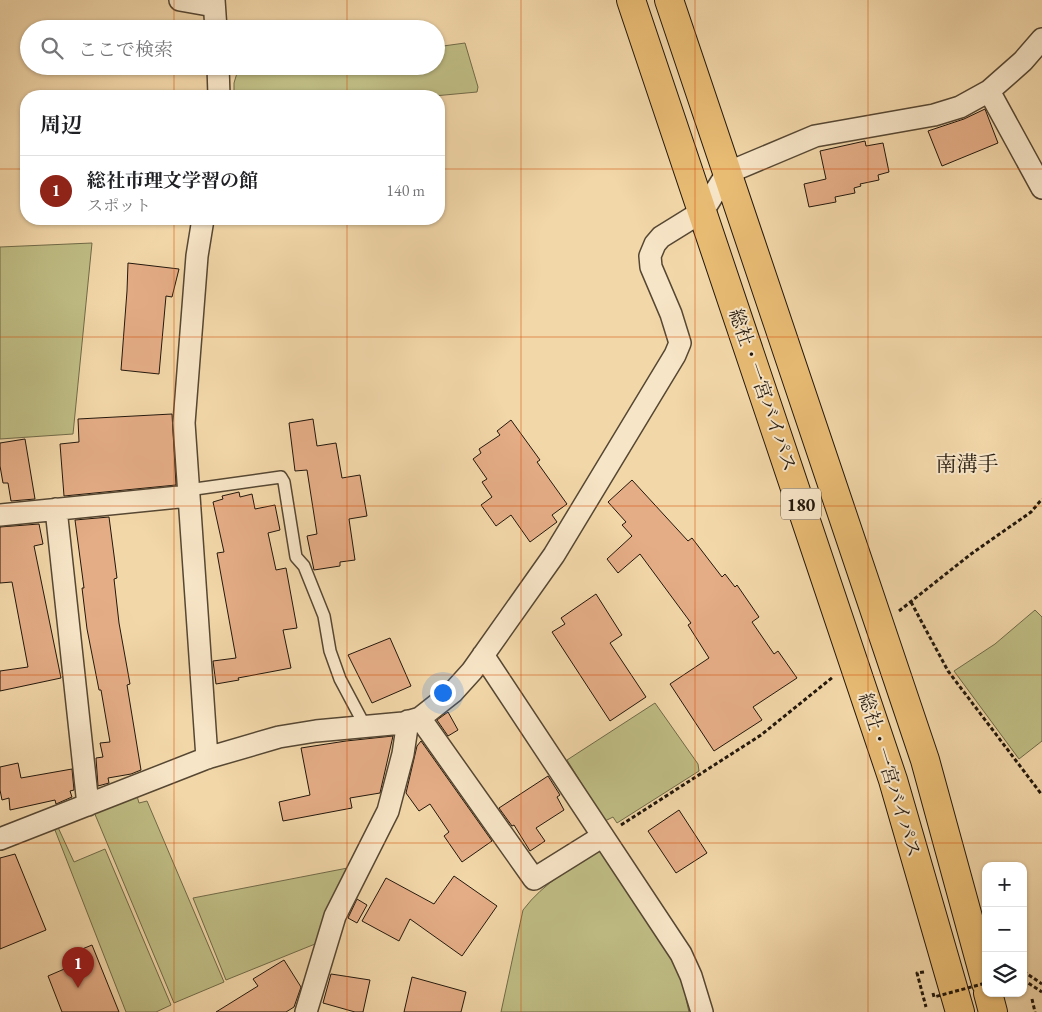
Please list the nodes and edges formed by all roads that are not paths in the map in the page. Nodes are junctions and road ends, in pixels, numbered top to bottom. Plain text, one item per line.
1 (180, 0) edge
2 (631, 0) edge
3 (669, 0) edge
4 (214, 3) edge
5 (215, 20) edge
6 (1042, 39) edge
7 (218, 75) edge
8 (219, 90) edge
9 (989, 91) junction
10 (727, 173) junction
11 (1042, 188) edge
12 (703, 211) junction
13 (202, 225) edge
14 (188, 493) junction
15 (56, 509) junction
16 (0, 515) edge
17 (483, 655) junction
18 (414, 720) junction
19 (365, 726) junction
20 (207, 758) junction
21 (88, 805) junction
22 (603, 836) junction
23 (0, 839) edge
24 (982, 969) edge
25 (989, 997) edge
26 (306, 1012) edge
27 (702, 1012) edge
28 (960, 1012) edge
29 (993, 1012) edge

1 - 4 street
2 - 12 highway, 総社・一宮バイパス / 180
3 - 10 highway, 総社・一宮バイパス / 180
4 - 5 street
6 - 9 street
7 - 8 street
9 - 10 street
9 - 11 street
10 - 12 street
10 - 24 highway, 総社・一宮バイパス / 180
12 - 17 street
12 - 28 highway, 総社・一宮バイパス / 180
13 - 14 street
14 - 15 street
14 - 19 lane
14 - 20 street
15 - 16 street
15 - 21 street
17 - 18 street
17 - 22 street
18 - 19 street
18 - 22 street
18 - 26 street
19 - 20 street
20 - 21 street
21 - 23 street
22 - 27 street
25 - 29 highway

